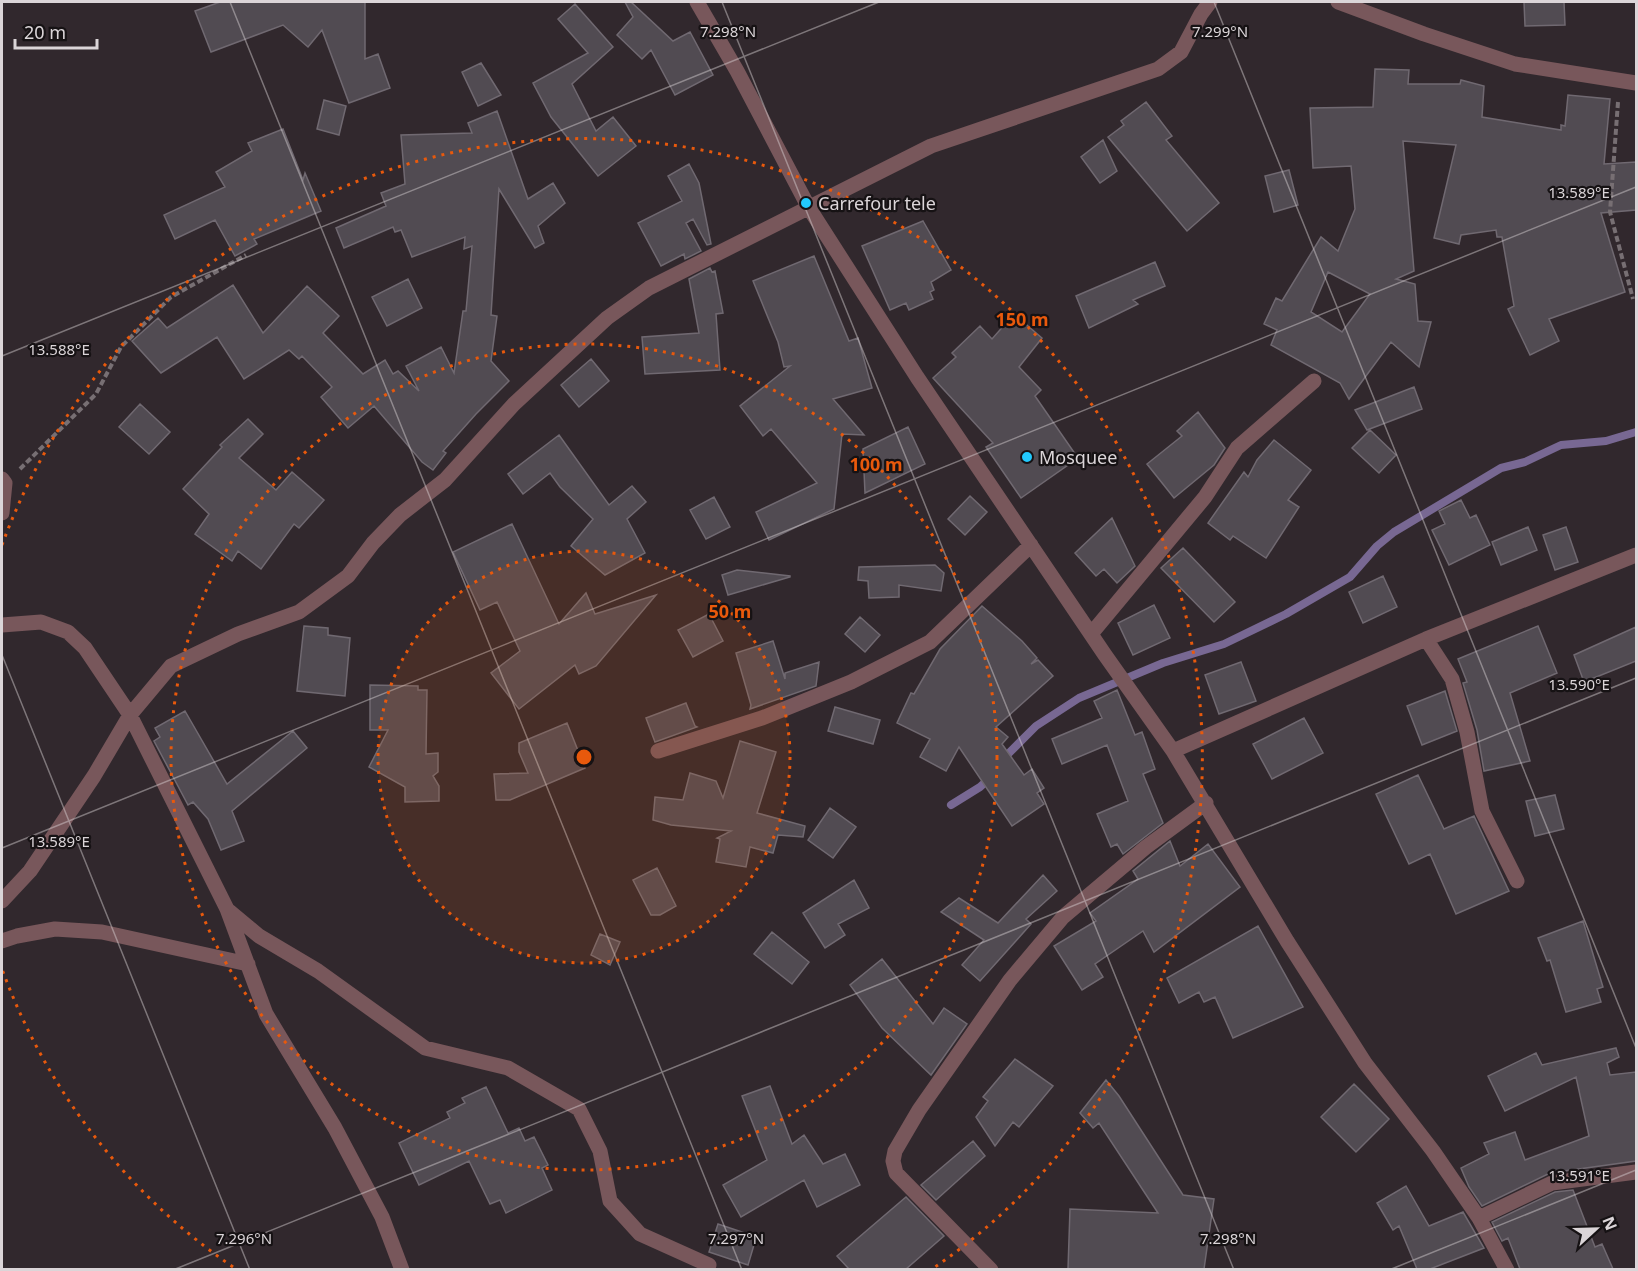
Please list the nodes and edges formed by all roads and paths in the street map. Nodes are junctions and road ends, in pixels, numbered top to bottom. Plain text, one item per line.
1 (1210, 2) edge
2 (1338, 2) edge
3 (698, 4) edge
4 (1619, 81) junction
5 (1636, 83) edge
6 (809, 208) junction
7 (246, 255) dead end
8 (1633, 299) dead end
9 (1314, 381) dead end
10 (4, 481) edge
11 (2, 513) edge
12 (1031, 545) junction
13 (1636, 555) edge
14 (2, 625) edge
15 (1091, 634) junction
16 (1426, 639) junction
17 (129, 715) junction
18 (658, 751) dead end
19 (1173, 751) junction
20 (1206, 803) junction
21 (1517, 881) dead end
22 (2, 901) edge
23 (227, 909) junction
24 (2, 941) edge
25 (248, 964) junction
26 (1636, 1172) edge
27 (1479, 1218) junction
28 (709, 1265) dead end
29 (402, 1269) edge
30 (992, 1269) edge
31 (1507, 1269) edge

1 - 6 street
2 - 4 street
3 - 6 street
4 - 5 street
4 - 8 path
6 - 12 street
6 - 17 street
7 - 10 path
9 - 15 street
10 - 11 street
12 - 15 street
12 - 18 street
13 - 16 street
14 - 17 street
15 - 19 street
16 - 19 street
16 - 21 street
17 - 22 street
17 - 23 street
19 - 20 street
20 - 27 street
20 - 30 street
23 - 25 street
23 - 28 street
24 - 25 street
25 - 29 street
26 - 27 street
27 - 31 street

